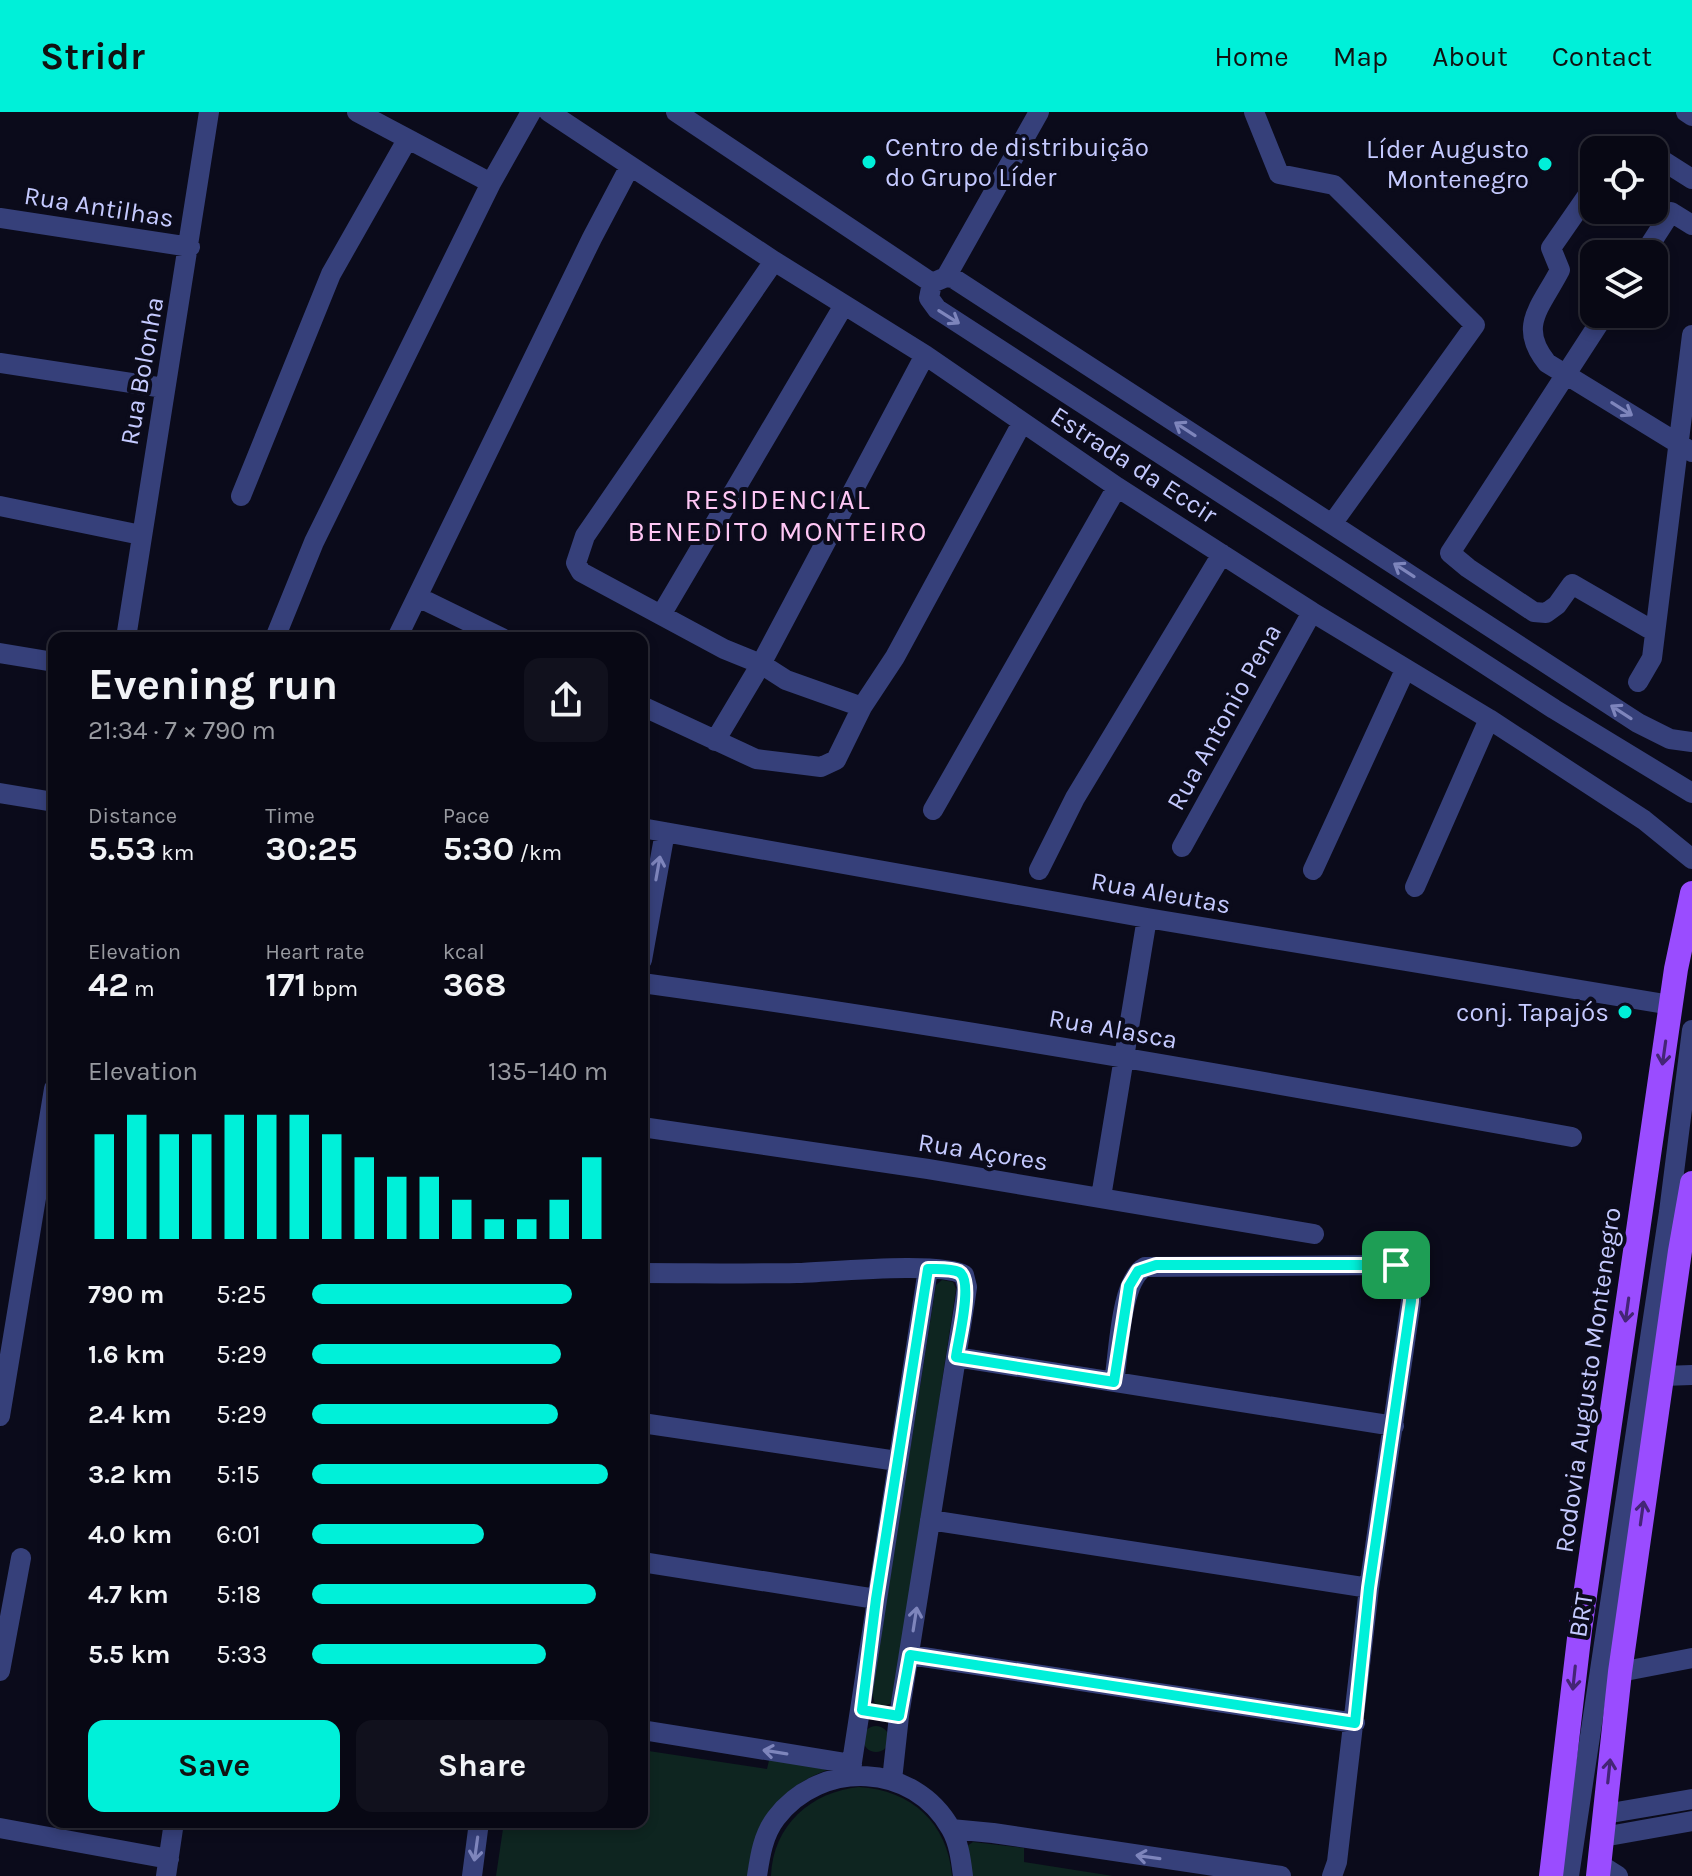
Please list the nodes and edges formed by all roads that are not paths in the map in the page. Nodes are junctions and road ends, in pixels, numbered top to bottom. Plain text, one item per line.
1 (209, 112) edge
2 (357, 112) edge
3 (531, 112) edge
4 (549, 112) edge
5 (676, 112) edge
6 (1039, 112) edge
7 (1254, 112) edge
8 (1686, 112) edge
9 (1692, 116) edge
10 (407, 140) junction
11 (1668, 164) edge
12 (630, 166) junction
13 (1692, 179) edge
14 (491, 183) junction
15 (1580, 206) edge
16 (0, 218) edge
17 (1692, 225) edge
18 (1653, 240) edge
19 (190, 247) junction
20 (774, 261) junction
21 (939, 280) junction
22 (844, 305) junction
23 (1596, 328) edge
24 (1692, 335) edge
25 (925, 355) junction
26 (0, 363) edge
27 (1565, 375) junction
28 (164, 388) junction
29 (1143, 402) junction
30 (1688, 408) edge
31 (1022, 423) junction
32 (1124, 429) junction
33 (1685, 448) edge
34 (1117, 487) junction
35 (241, 496) dead end
36 (0, 506) edge
37 (1332, 524) junction
38 (141, 535) junction
39 (1354, 538) junction
40 (1222, 554) junction
41 (1335, 566) junction
42 (418, 597) junction
43 (1312, 612) junction
44 (661, 615) junction
45 (127, 632) edge
46 (277, 632) edge
47 (400, 632) edge
48 (490, 632) edge
49 (1655, 632) junction
50 (0, 653) edge
51 (48, 661) edge
52 (761, 664) junction
53 (1405, 670) junction
54 (1638, 682) dead end
55 (862, 707) junction
56 (648, 709) edge
57 (1489, 719) junction
58 (715, 741) junction
59 (1692, 742) edge
60 (0, 793) edge
61 (1692, 793) edge
62 (48, 801) edge
63 (933, 810) dead end
64 (648, 829) edge
65 (665, 832) junction
66 (1182, 847) dead end
67 (1692, 859) edge
68 (1039, 870) dead end
69 (1313, 870) dead end
70 (1415, 887) dead end
71 (1692, 893) edge
72 (1147, 918) junction
73 (648, 927) edge
74 (648, 984) edge
75 (1671, 1005) junction
76 (1692, 1030) edge
77 (1126, 1056) junction
78 (648, 1128) edge
79 (1572, 1137) dead end
80 (47, 1174) edge
81 (1692, 1183) edge
82 (1101, 1197) junction
83 (1314, 1234) dead end
84 (1686, 1250) edge
85 (928, 1269) junction
86 (648, 1273) edge
87 (956, 1357) junction
88 (1692, 1375) edge
89 (1663, 1376) junction
90 (1114, 1382) junction
91 (0, 1416) edge
92 (648, 1424) edge
93 (1394, 1426) junction
94 (897, 1461) junction
95 (930, 1520) junction
96 (21, 1558) dead end
97 (648, 1563) edge
98 (1369, 1588) junction
99 (876, 1599) junction
100 (910, 1655) junction
101 (1692, 1658) edge
102 (0, 1671) edge
103 (1620, 1672) junction
104 (862, 1710) junction
105 (899, 1716) junction
106 (1355, 1723) junction
107 (648, 1731) edge
108 (851, 1769) junction
109 (892, 1780) junction
110 (1692, 1799) edge
111 (1692, 1821) edge
112 (1604, 1826) junction
113 (0, 1828) edge
114 (173, 1828) edge
115 (478, 1828) edge
116 (951, 1829) junction
117 (168, 1868) edge
118 (1605, 1872) edge
119 (472, 1876) edge
120 (757, 1876) edge
121 (963, 1876) edge
122 (1281, 1876) edge
123 (1332, 1876) edge
124 (1551, 1876) edge
125 (1569, 1876) edge

1 - 19 street, Rua Bolonha
2 - 10 street
3 - 14 street
4 - 12 street, Estrada da Eccir
5 - 21 street
6 - 21 street
7 - 37 street
8 - 9 street
10 - 14 street
10 - 35 street
11 - 13 street
12 - 20 street, Estrada da Eccir
12 - 42 street
14 - 46 street
15 - 27 street
16 - 19 street, Rua Antilhas
17 - 18 street
19 - 28 street, Rua Bolonha
20 - 22 street, Estrada da Eccir
20 - 44 street
21 - 29 street
21 -> 32 street
22 - 25 street, Estrada da Eccir
22 - 44 street
23 - 27 street
24 - 30 street
25 - 31 street, Estrada da Eccir
25 - 52 street
26 - 28 street
27 -> 33 street
27 - 49 street
28 - 38 street, Rua Bolonha
29 - 32 street
37 -> 29 street
30 - 33 street
31 - 34 street, Estrada da Eccir
31 - 55 street
32 - 41 street
33 - 49 street
34 - 40 street, Estrada da Eccir
34 - 63 street
36 - 38 street
37 - 39 street
38 - 45 street, Rua Bolonha
39 - 41 street
59 -> 39 street
40 - 43 street, Estrada da Eccir
40 - 68 street
41 - 61 street
42 - 47 street
42 - 48 street
43 - 53 street, Estrada da Eccir
43 - 66 street, Rua Antonio Pena
44 - 52 street
49 - 54 street
50 - 51 street
52 - 55 street
52 - 58 street
53 - 57 street, Estrada da Eccir
53 - 69 street
55 - 58 street
56 - 58 street
57 - 67 street, Estrada da Eccir
57 - 70 street
60 - 62 street
64 - 65 street, Rua Aleutas
65 - 72 street, Rua Aleutas
73 -> 65 street
71 - 75 main road, Rodovia Augusto Montenegro
72 - 75 street, Rua Aleutas
72 - 77 street
74 - 77 street, Rua Alasca
75 -> 124 main road, Rodovia Augusto Montenegro
76 - 125 street, BRT
77 - 79 street, Rua Alasca
77 - 82 street
78 - 82 street, Rua Açores
80 - 91 street
81 - 84 main road
82 - 83 street, Rua Açores
84 - 89 main road
85 - 86 street
85 - 87 street
85 - 94 street
87 - 90 street
87 - 95 street
88 - 89 street
103 -> 89 main road
90 - 93 street
90 - 93 street
92 - 94 street
93 - 98 street
94 - 99 street
95 - 98 street
100 -> 95 street
96 - 102 street
97 - 99 street
98 - 106 street
99 - 104 street
100 - 105 street
100 - 106 street
101 - 103 street
112 -> 103 main road
104 - 105 street
104 - 108 street
105 - 109 street
106 - 123 street
108 -> 107 street
108 - 109 street
108 - 120 street
109 - 116 street
110 - 112 street
111 - 112 street
112 - 118 main road
113 - 117 street
114 - 117 street
115 -> 119 street
116 - 121 street
122 -> 116 street

